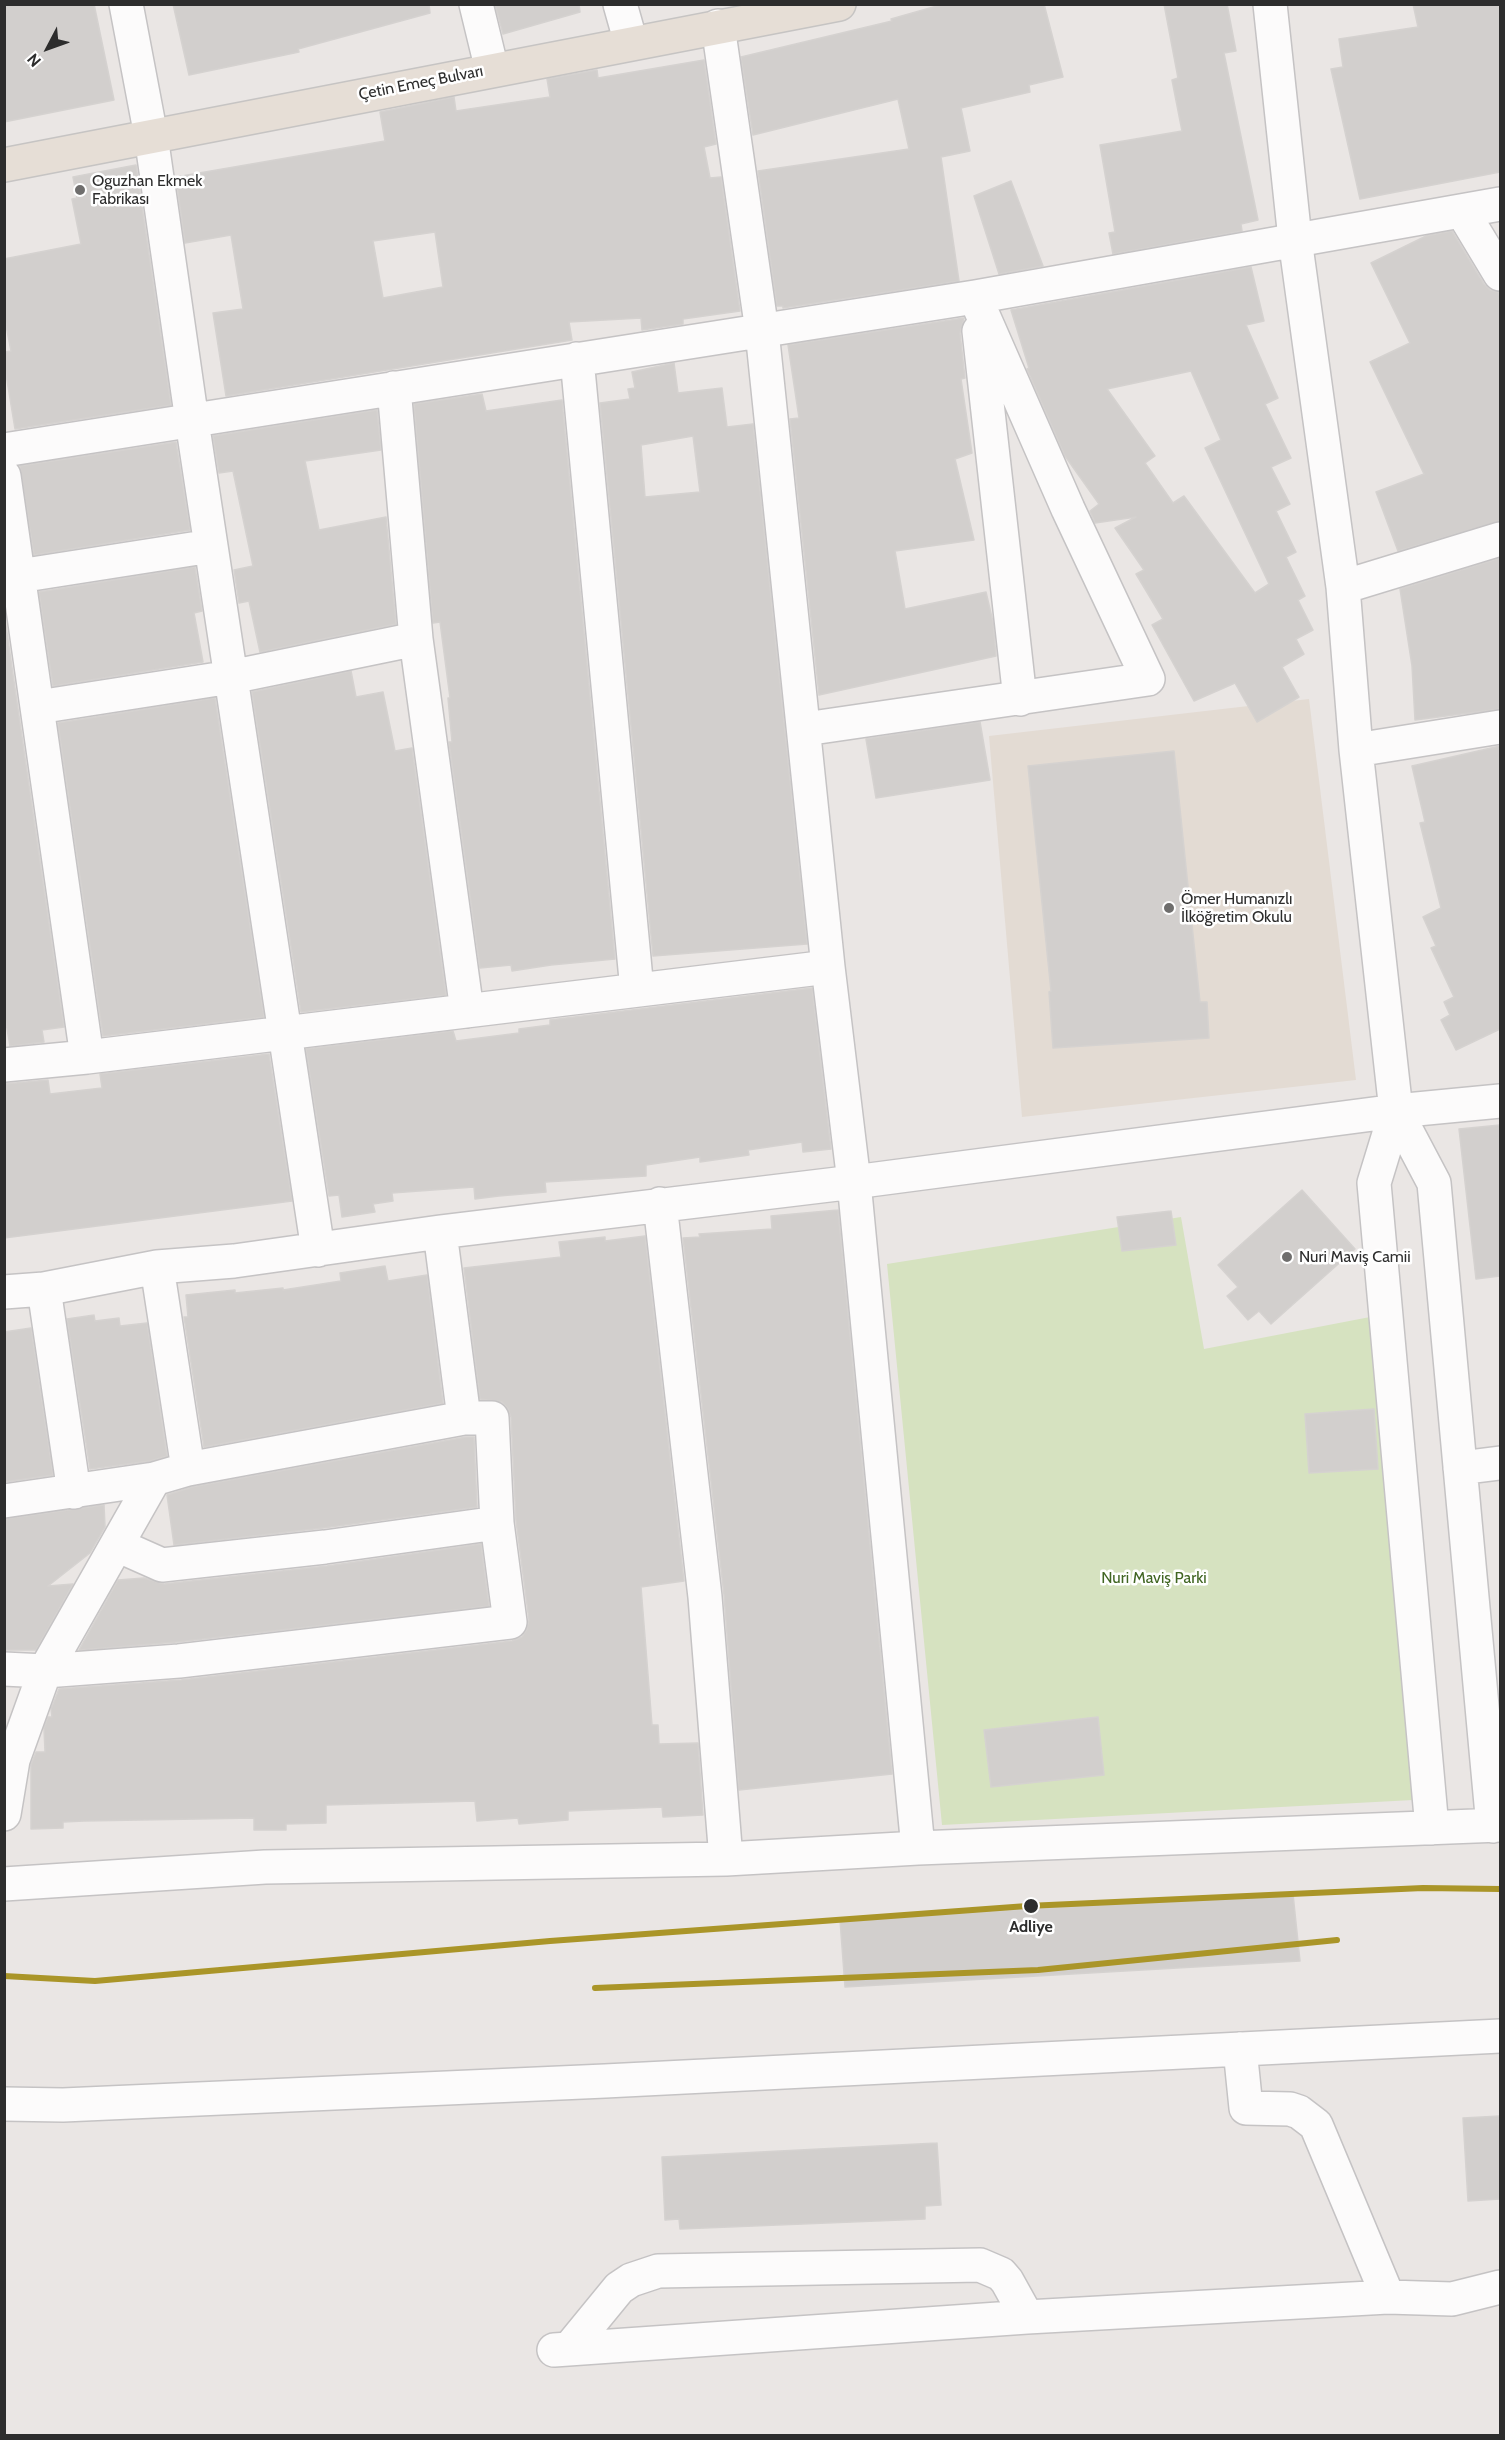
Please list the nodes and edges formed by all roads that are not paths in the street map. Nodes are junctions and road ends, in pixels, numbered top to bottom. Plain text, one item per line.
1 (126, 4) edge
2 (476, 4) edge
3 (620, 4) edge
4 (839, 4) edge
5 (1270, 4) edge
6 (798, 9) edge
7 (718, 26) junction
8 (631, 43) junction
9 (492, 70) junction
10 (151, 136) junction
11 (4, 165) edge
12 (1500, 204) edge
13 (1462, 212) junction
14 (1295, 239) junction
15 (1500, 274) edge
16 (975, 297) junction
17 (762, 331) junction
18 (577, 359) junction
19 (394, 388) junction
20 (192, 421) junction
21 (4, 450) edge
22 (4, 476) edge
23 (1500, 539) edge
24 (211, 546) junction
25 (19, 576) junction
26 (1343, 587) junction
27 (416, 639) junction
28 (231, 677) junction
29 (1020, 699) junction
30 (38, 708) junction
31 (1500, 727) edge
32 (805, 729) junction
33 (1356, 750) junction
34 (828, 967) junction
35 (637, 990) junction
36 (467, 1011) junction
37 (285, 1033) junction
38 (87, 1057) junction
39 (4, 1065) edge
40 (1500, 1101) edge
41 (1396, 1111) junction
42 (854, 1182) junction
43 (660, 1204) junction
44 (440, 1232) junction
45 (318, 1250) junction
46 (156, 1268) junction
47 (44, 1289) junction
48 (4, 1292) edge
49 (464, 1418) junction
50 (1500, 1463) edge
51 (1460, 1468) junction
52 (188, 1469) junction
53 (154, 1479) junction
54 (74, 1492) junction
55 (4, 1501) edge
56 (497, 1523) junction
57 (117, 1545) junction
58 (4, 1669) edge
59 (45, 1671) junction
60 (1490, 1673) edge
61 (4, 1814) edge
62 (1497, 1826) edge
63 (1432, 1828) junction
64 (918, 1848) junction
65 (726, 1859) junction
66 (4, 1884) edge
67 (1500, 2036) edge
68 (1240, 2049) junction
69 (4, 2104) edge
70 (1500, 2288) edge
71 (1388, 2297) junction
72 (1027, 2317) junction

1 - 10 street
2 - 9 street
3 - 8 street
4 - 6 main road, Çetin Emeç Bulvarı
5 - 14 street
6 - 7 main road, Çetin Emeç Bulvarı
7 - 8 main road, Çetin Emeç Bulvarı
7 - 17 street
8 - 9 main road, Çetin Emeç Bulvarı
9 - 10 main road, Çetin Emeç Bulvarı
10 - 11 main road, Çetin Emeç Bulvarı
10 - 20 street
12 - 13 street
13 - 14 street
13 - 15 street
14 - 16 street
14 - 26 street
16 - 17 street
16 - 29 street
16 - 29 street
17 - 18 street
17 - 32 street
18 - 19 street
18 - 35 street
19 - 20 street
19 - 27 street
20 - 21 street
20 - 24 street
22 - 25 street
23 - 26 street
24 - 25 street
24 - 28 street
25 - 30 street
26 - 33 street
27 - 28 street
27 - 36 street
28 - 30 street
28 - 37 street
29 - 32 street
30 - 38 street
31 - 33 street
32 - 34 street
33 - 41 street
34 - 35 street
34 - 42 street
35 - 36 street
36 - 37 street
37 - 38 street
37 - 45 street
38 - 39 street
40 - 41 street
41 - 42 street
41 - 51 street
41 - 63 street
42 - 43 street
42 - 64 street
43 - 44 street
43 - 65 street
44 - 45 street
44 - 49 street
45 - 46 street
46 - 47 street
46 - 52 street
47 - 48 street
47 - 54 street
49 - 52 street
49 - 56 street
50 - 51 street
51 - 60 street
52 - 53 street
53 - 54 street
53 - 57 street
54 - 55 street
56 - 57 street
56 - 59 street
57 - 59 street
58 - 59 street
59 - 61 street
60 - 62 street
62 - 63 street
63 - 64 street
64 - 65 street
65 - 66 street
67 - 68 street
68 - 69 street
68 - 71 street
70 - 71 street
71 - 72 street
72 - 72 street

